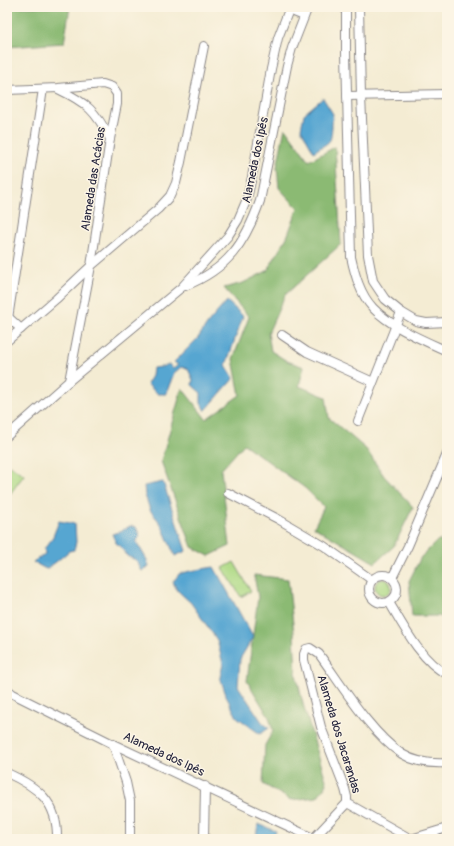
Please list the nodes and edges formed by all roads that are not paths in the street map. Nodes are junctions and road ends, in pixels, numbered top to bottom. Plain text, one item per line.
1 (308, 7) edge
2 (346, 7) edge
3 (360, 7) edge
4 (290, 8) edge
5 (304, 16) junction
6 (360, 34) junction
7 (346, 36) junction
8 (277, 43) junction
9 (204, 46) dead end
10 (292, 48) junction
11 (346, 57) junction
12 (361, 57) junction
13 (43, 88) junction
14 (58, 88) junction
15 (7, 90) edge
16 (447, 94) edge
17 (347, 96) junction
18 (361, 96) junction
19 (110, 139) junction
20 (91, 266) junction
21 (182, 287) junction
22 (401, 312) junction
23 (8, 321) edge
24 (447, 322) edge
25 (396, 326) junction
26 (21, 329) junction
27 (282, 336) dead end
28 (7, 341) edge
29 (447, 351) edge
30 (69, 381) junction
31 (373, 382) junction
32 (358, 421) dead end
33 (7, 436) edge
34 (447, 454) edge
35 (228, 493) dead end
36 (392, 578) junction
37 (372, 580) junction
38 (389, 602) junction
39 (447, 674) edge
40 (7, 690) edge
41 (113, 744) junction
42 (447, 763) edge
43 (7, 773) edge
44 (205, 786) junction
45 (347, 802) junction
46 (447, 828) edge
47 (57, 839) edge
48 (130, 839) edge
49 (204, 839) edge
50 (313, 839) edge
51 (411, 839) edge

1 - 5 street, Alameda dos Ipês
2 - 7 street
3 - 6 street
4 - 5 street
4 - 8 street, Alameda dos Ipês
5 - 10 street, Alameda dos Ipês
6 - 7 street
6 - 12 street
7 - 11 street
8 - 10 street
8 - 21 street, Alameda dos Ipês
9 - 20 street
10 - 21 street, Alameda dos Ipês
11 - 12 street
11 - 17 street
12 - 18 street
13 - 14 street, Alameda das Acácias
13 - 15 street, Alameda das Acácias
13 - 23 street
14 - 19 street
14 - 19 street, Alameda das Acácias
16 - 18 street
17 - 18 street
17 - 25 street
18 - 22 street
19 - 20 street, Alameda das Acácias
20 - 26 street
20 - 30 street, Alameda das Acácias
21 - 30 street, Alameda dos Ipês
22 - 24 street
22 - 25 street
23 - 26 street
25 - 29 street
25 - 31 street
26 - 28 street
27 - 31 street
30 - 33 street, Alameda dos Ipês
31 - 32 street
34 - 36 street
35 - 37 street
36 - 37 street
36 - 38 street
37 - 38 street
38 - 39 street
40 - 41 street, Alameda dos Ipês
41 - 44 street, Alameda dos Ipês
41 - 48 street
42 - 45 street, Alameda dos Jacarandas
43 - 47 street
44 - 49 street
44 - 50 street, Alameda dos Ipês
45 - 50 street
45 - 51 street
46 - 51 street

